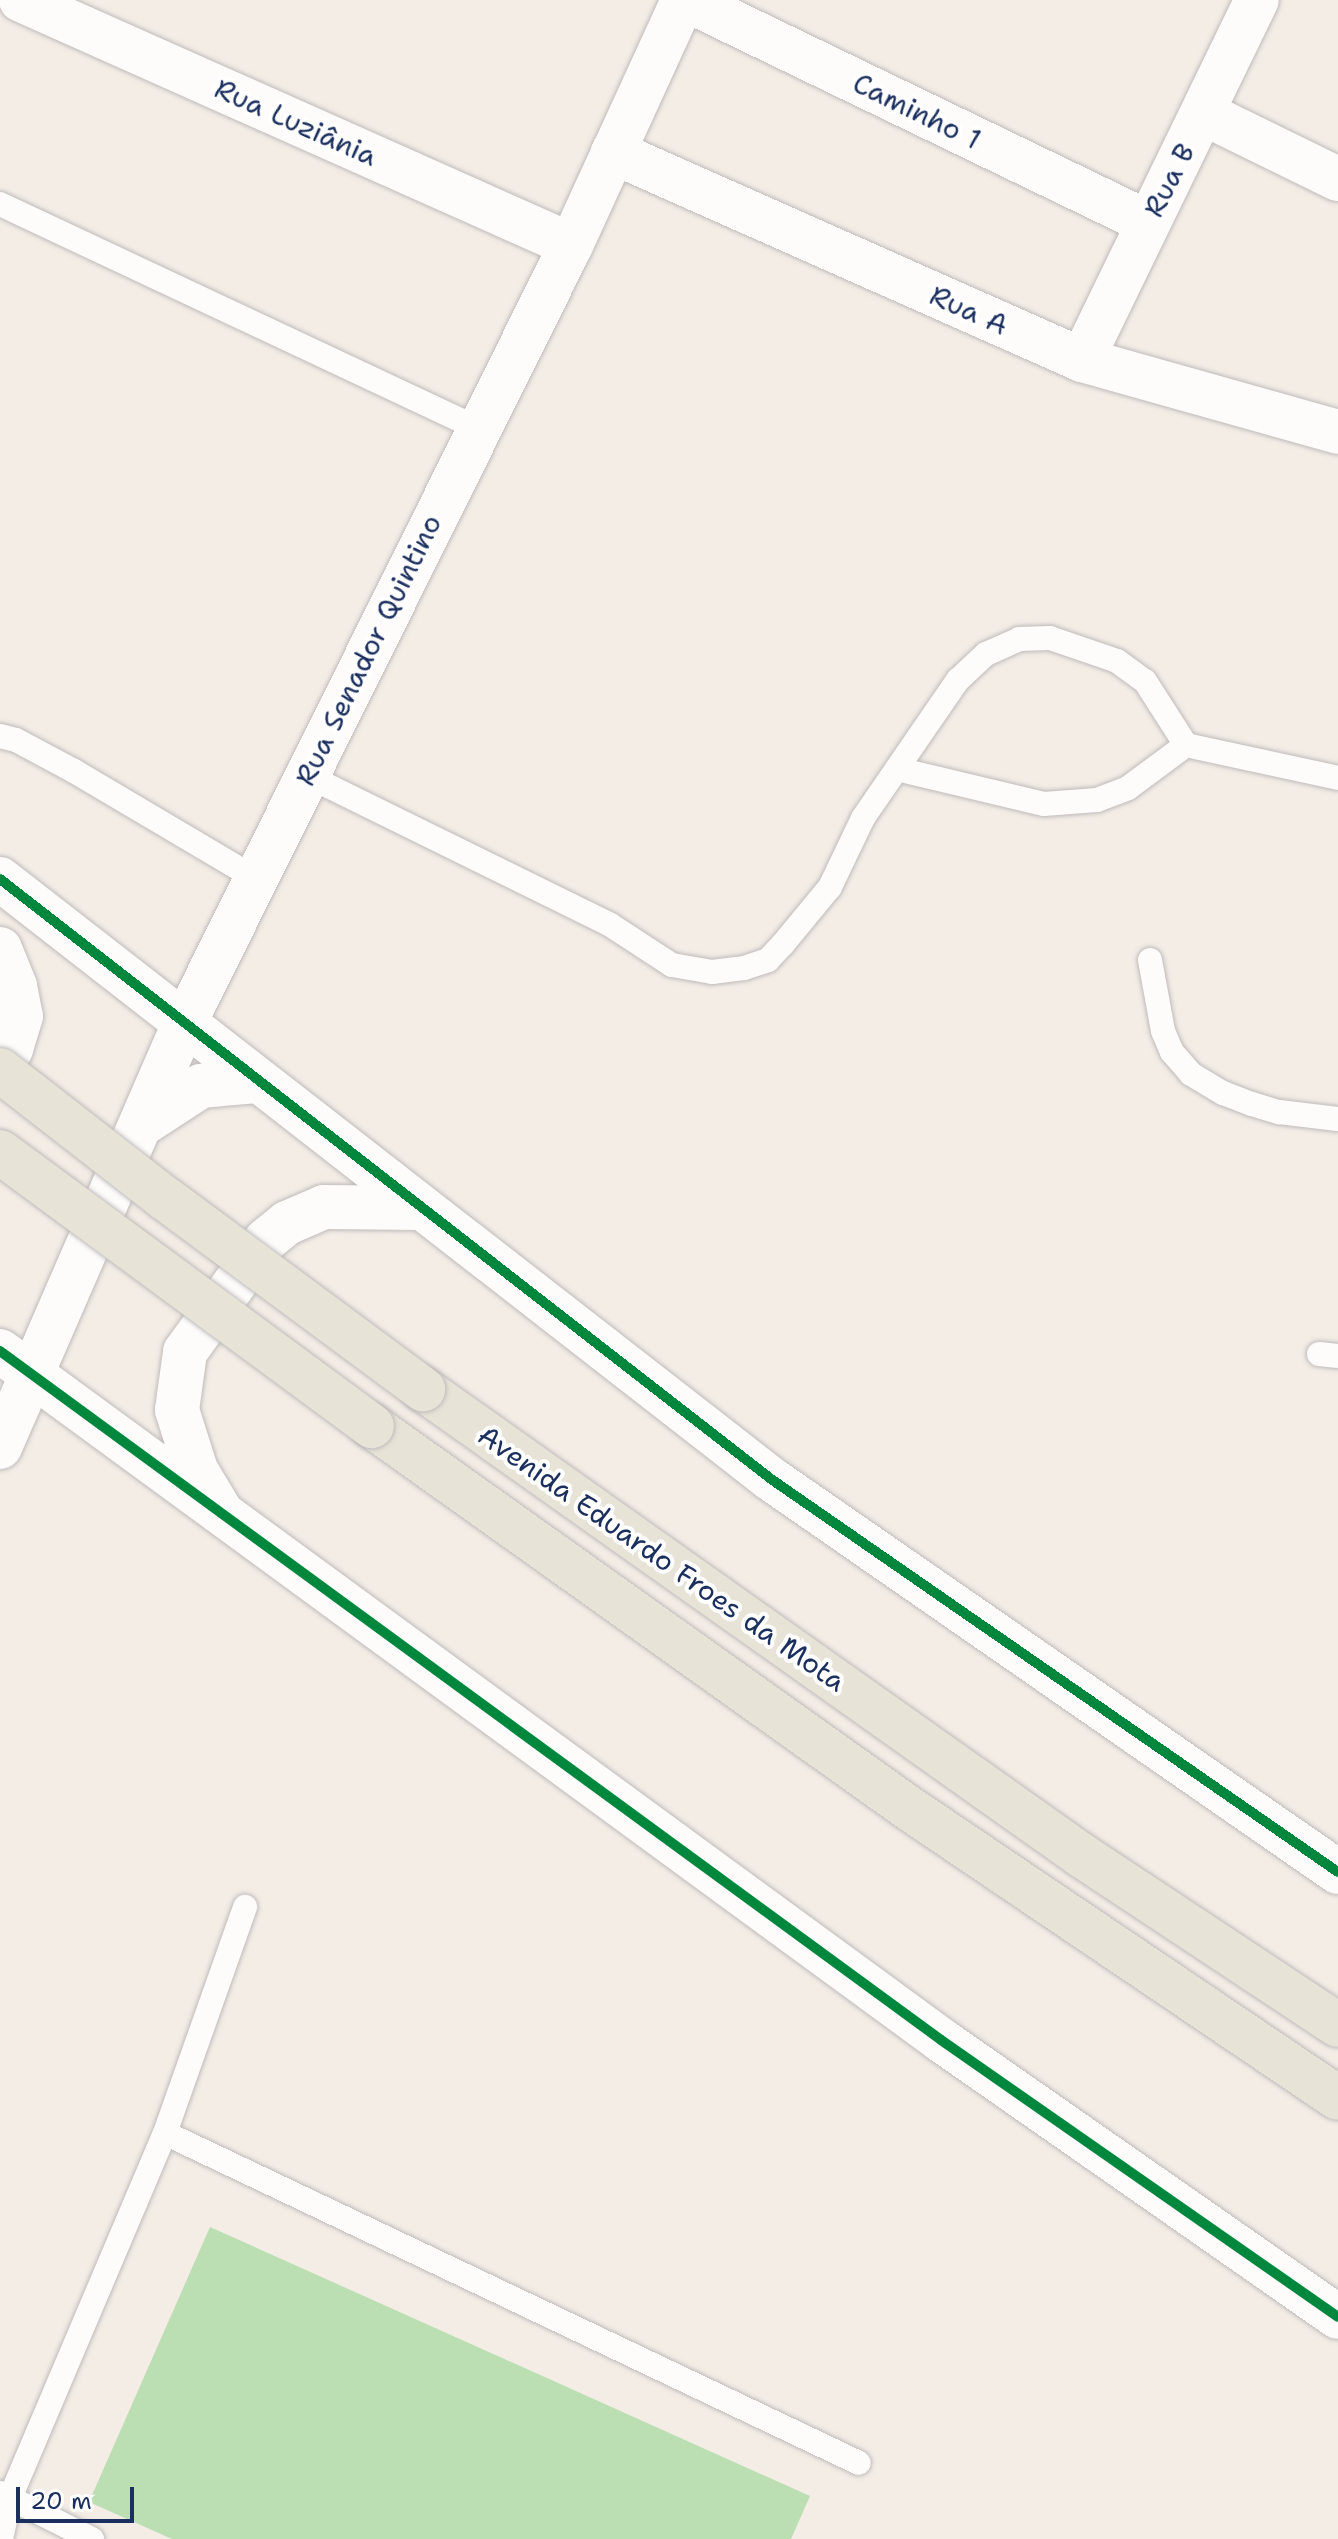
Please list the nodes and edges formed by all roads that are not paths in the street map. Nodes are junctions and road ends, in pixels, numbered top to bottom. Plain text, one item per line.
1 (685, 0) edge
2 (1250, 3) edge
3 (40, 4) edge
4 (1203, 113) junction
5 (613, 152) junction
6 (1338, 179) edge
7 (0, 204) edge
8 (1147, 222) junction
9 (571, 245) junction
10 (1082, 360) junction
11 (479, 429) junction
12 (1338, 432) edge
13 (0, 736) edge
14 (1186, 745) junction
15 (897, 769) junction
16 (306, 775) junction
17 (1338, 778) edge
18 (255, 878) junction
19 (0, 879) edge
20 (0, 949) edge
21 (1150, 960) dead end
22 (185, 1022) junction
23 (0, 1068) edge
24 (257, 1081) junction
25 (1338, 1119) edge
26 (141, 1125) junction
27 (0, 1152) edge
28 (420, 1208) junction
29 (64, 1306) junction
30 (0, 1326) edge
31 (16, 1365) edge
32 (87, 1418) junction
33 (2, 1442) edge
34 (227, 1520) junction
35 (1338, 1872) edge
36 (245, 1907) dead end
37 (1338, 2025) edge
38 (1338, 2098) edge
39 (165, 2133) junction
40 (1338, 2317) edge
41 (859, 2463) dead end
42 (5, 2495) edge
43 (1, 2539) edge
44 (92, 2539) edge

1 - 5 street, Rua Senador Quintino
1 - 8 street, Caminho 1
2 - 4 street, Rua B
3 - 9 street, Rua Luziânia
4 - 6 street
4 - 8 street, Rua B
5 - 9 street, Rua Senador Quintino
5 - 10 street, Rua A
7 - 11 lane
8 - 10 street, Rua B
9 - 11 street, Rua Senador Quintino
10 - 12 street, Rua A
11 - 16 street, Rua Senador Quintino
13 - 18 lane
14 - 15 lane
14 - 15 lane
14 - 17 lane
15 - 16 lane
16 - 18 street, Rua Senador Quintino
18 - 22 street, Rua Senador Quintino
19 - 22 street
20 - 23 street
21 - 25 lane
22 - 24 street
22 - 26 street, Rua Senador Quintino
23 - 37 highway, Avenida Eduardo Froes da Mota, bridge
24 - 26 street
24 - 28 street
26 - 29 street, Rua Senador Quintino
27 - 38 highway, bridge
28 - 34 street
28 - 35 street
29 - 30 street
29 - 31 street, Rua Senador Quintino
31 - 32 street
31 - 33 street, Rua Senador Quintino
32 - 33 street
32 - 34 street
34 - 40 street
36 - 39 lane
39 - 41 lane
39 - 42 lane
42 - 43 lane
42 - 44 lane

